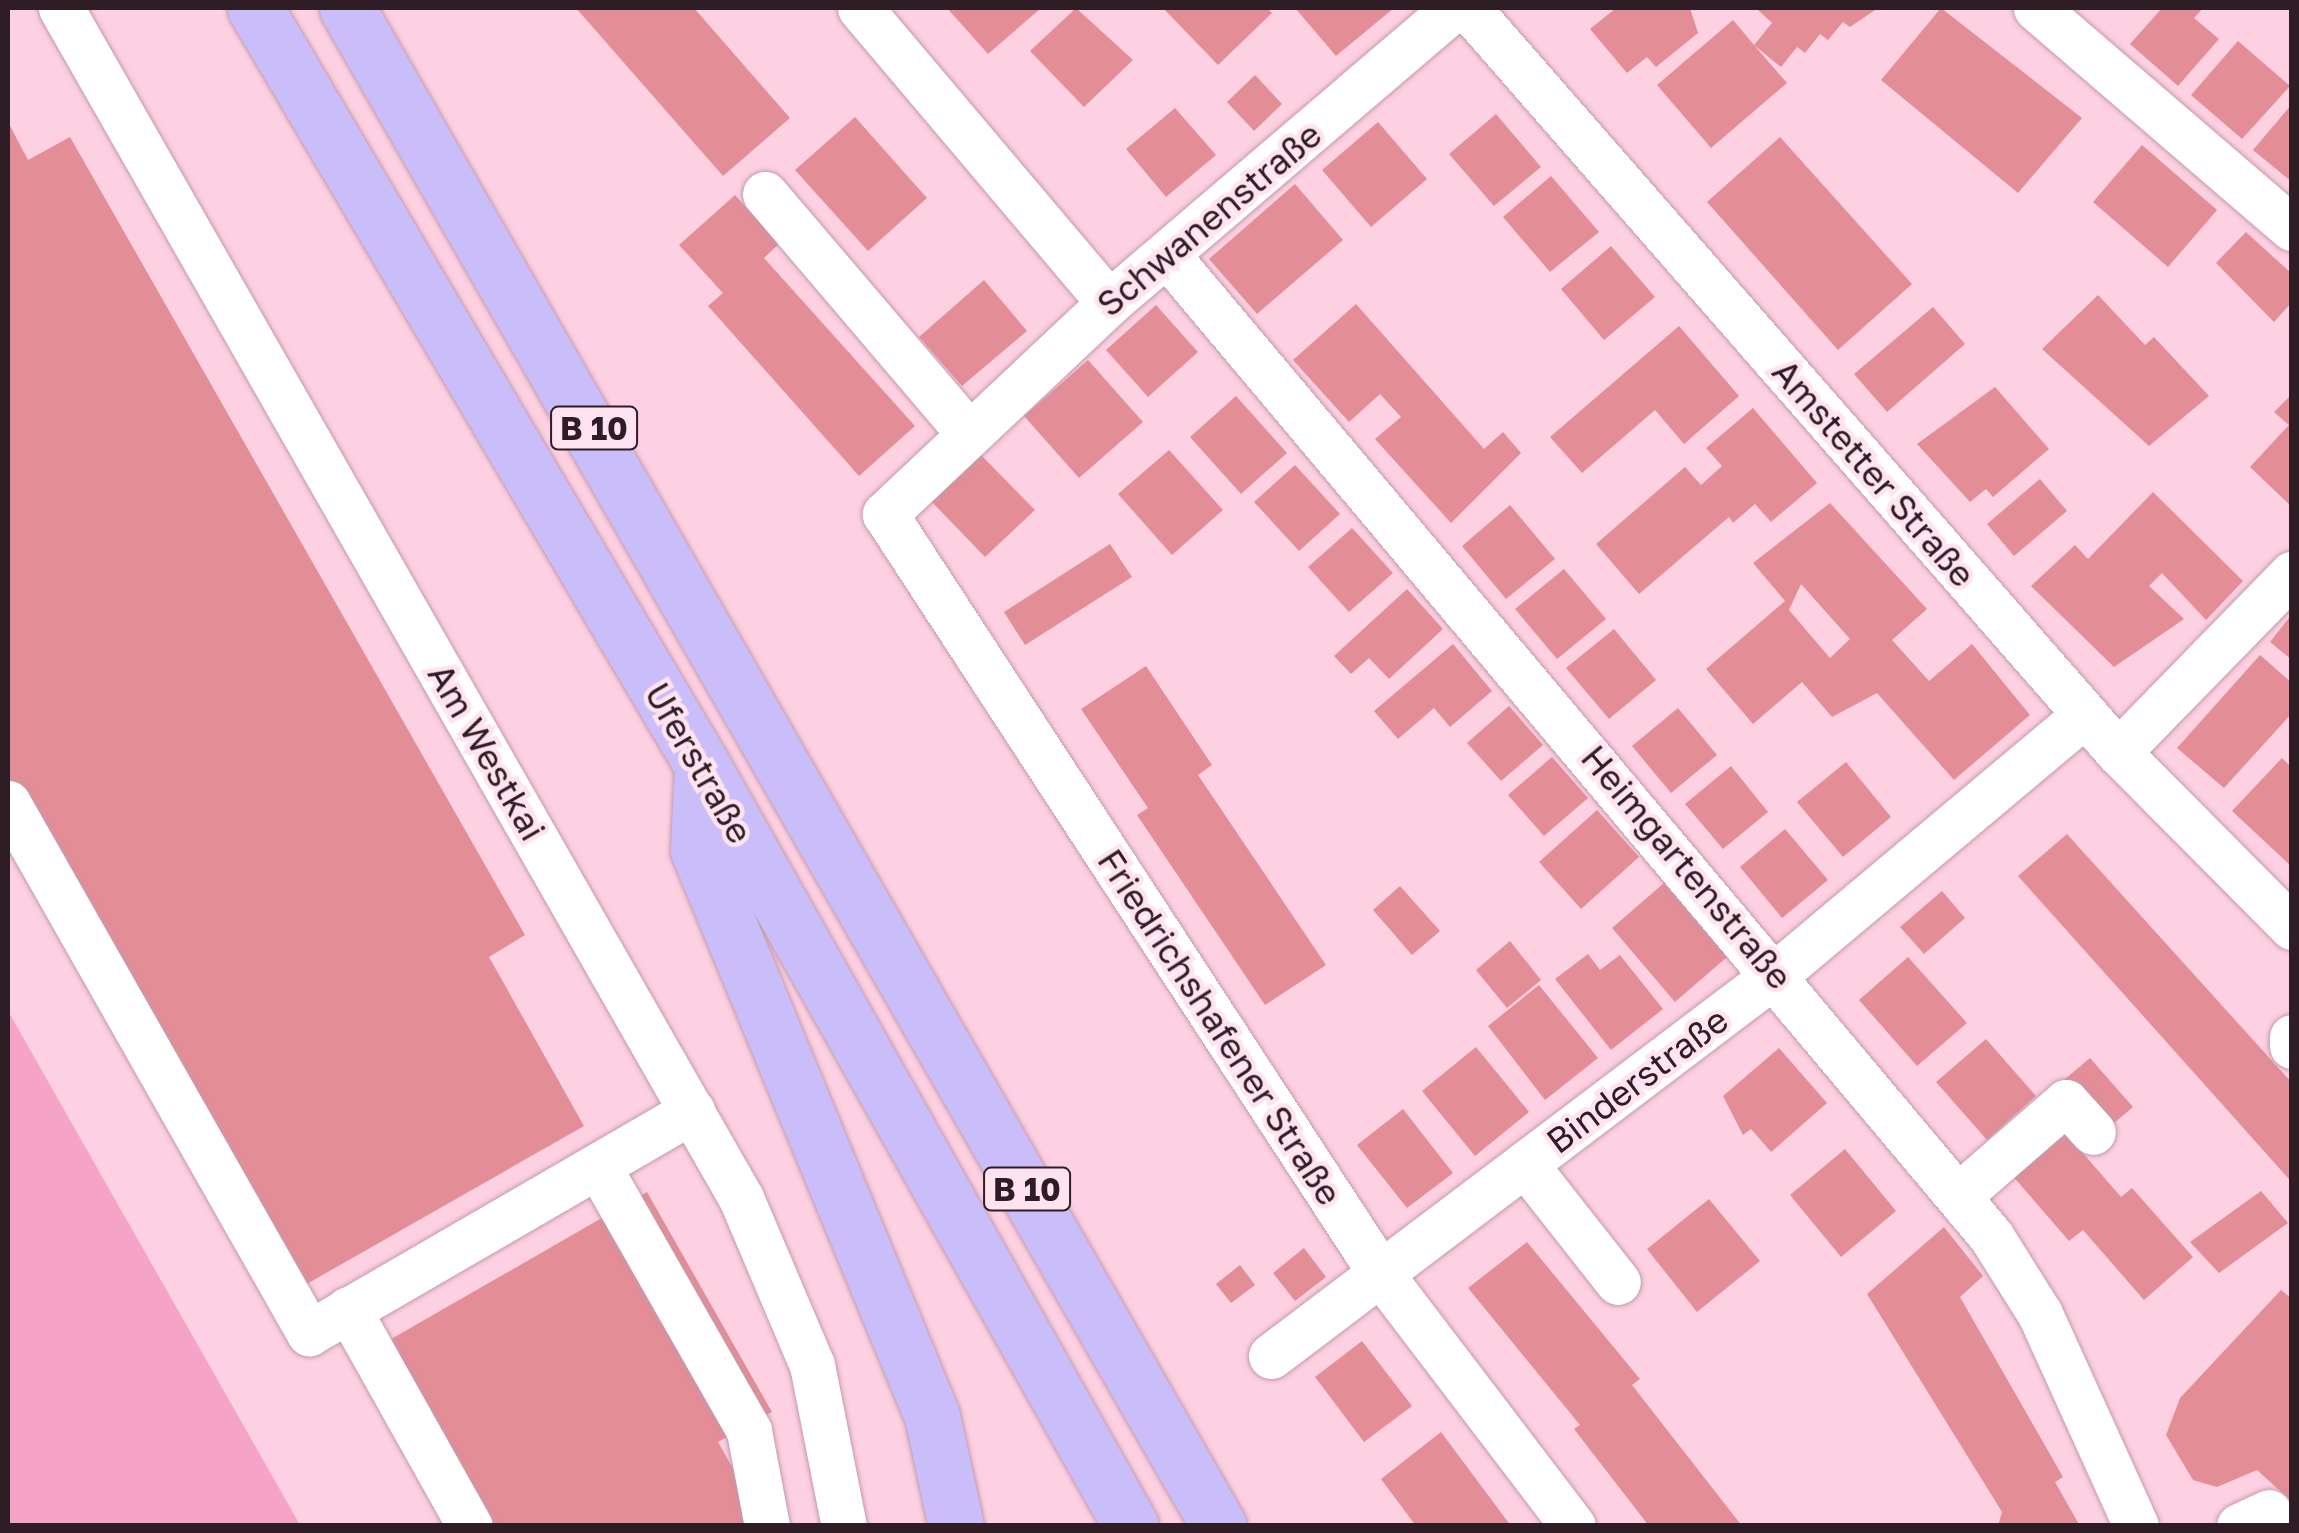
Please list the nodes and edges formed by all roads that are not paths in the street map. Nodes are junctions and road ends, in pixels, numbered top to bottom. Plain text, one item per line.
1 (60, 8) edge
2 (256, 8) edge
3 (347, 8) edge
4 (860, 8) edge
5 (1454, 8) edge
6 (1468, 8) edge
7 (2036, 8) edge
8 (765, 194) dead end
9 (2292, 228) edge
10 (1168, 256) junction
11 (1108, 303) junction
12 (969, 434) junction
13 (885, 514) joint
14 (2292, 574) edge
15 (2085, 715) junction
16 (2118, 752) junction
17 (702, 766) junction
18 (8, 803) edge
19 (2292, 926) edge
20 (1778, 973) junction
21 (2292, 1038) edge
22 (2292, 1046) edge
23 (692, 1111) junction
24 (2093, 1132) dead end
25 (1525, 1164) junction
26 (598, 1166) junction
27 (1958, 1196) junction
28 (1381, 1274) junction
29 (1618, 1282) dead end
30 (348, 1309) junction
31 (1271, 1356) dead end
32 (470, 1526) edge
33 (767, 1526) edge
34 (844, 1526) edge
35 (956, 1526) edge
36 (1131, 1526) edge
37 (1219, 1526) edge
38 (1573, 1526) edge
39 (2136, 1526) edge

1 - 23 street, Am Westkai
2 - 17 highway, Uferstraße / B 10
3 - 37 highway, B 10
4 - 11 street
5 - 10 street, Schwanenstraße
6 - 15 street, Amstetter Straße
7 - 9 street
8 - 12 street
10 - 11 street, Schwanenstraße
10 - 20 street, Heimgartenstraße
11 - 12 street, Schwanenstraße
12 - 13 street, Schwanenstraße
13 - 28 street, Friedrichshafener Straße
14 - 16 street
15 - 16 street, Amstetter Straße
15 - 20 street, Binderstraße
16 - 19 street, Amstetter Straße
17 - 35 highway
17 - 36 highway, Uferstraße / B 10
18 - 30 street
20 - 25 street, Binderstraße
20 - 27 street, Heimgartenstraße
21 - 22 street
23 - 26 street
23 - 34 street, Am Westkai
24 - 27 street
25 - 28 street, Binderstraße
25 - 29 street
26 - 30 street
26 - 33 street
27 - 39 street, Heimgartenstraße
28 - 31 street, Binderstraße
28 - 38 street, Friedrichshafener Straße
30 - 32 street

